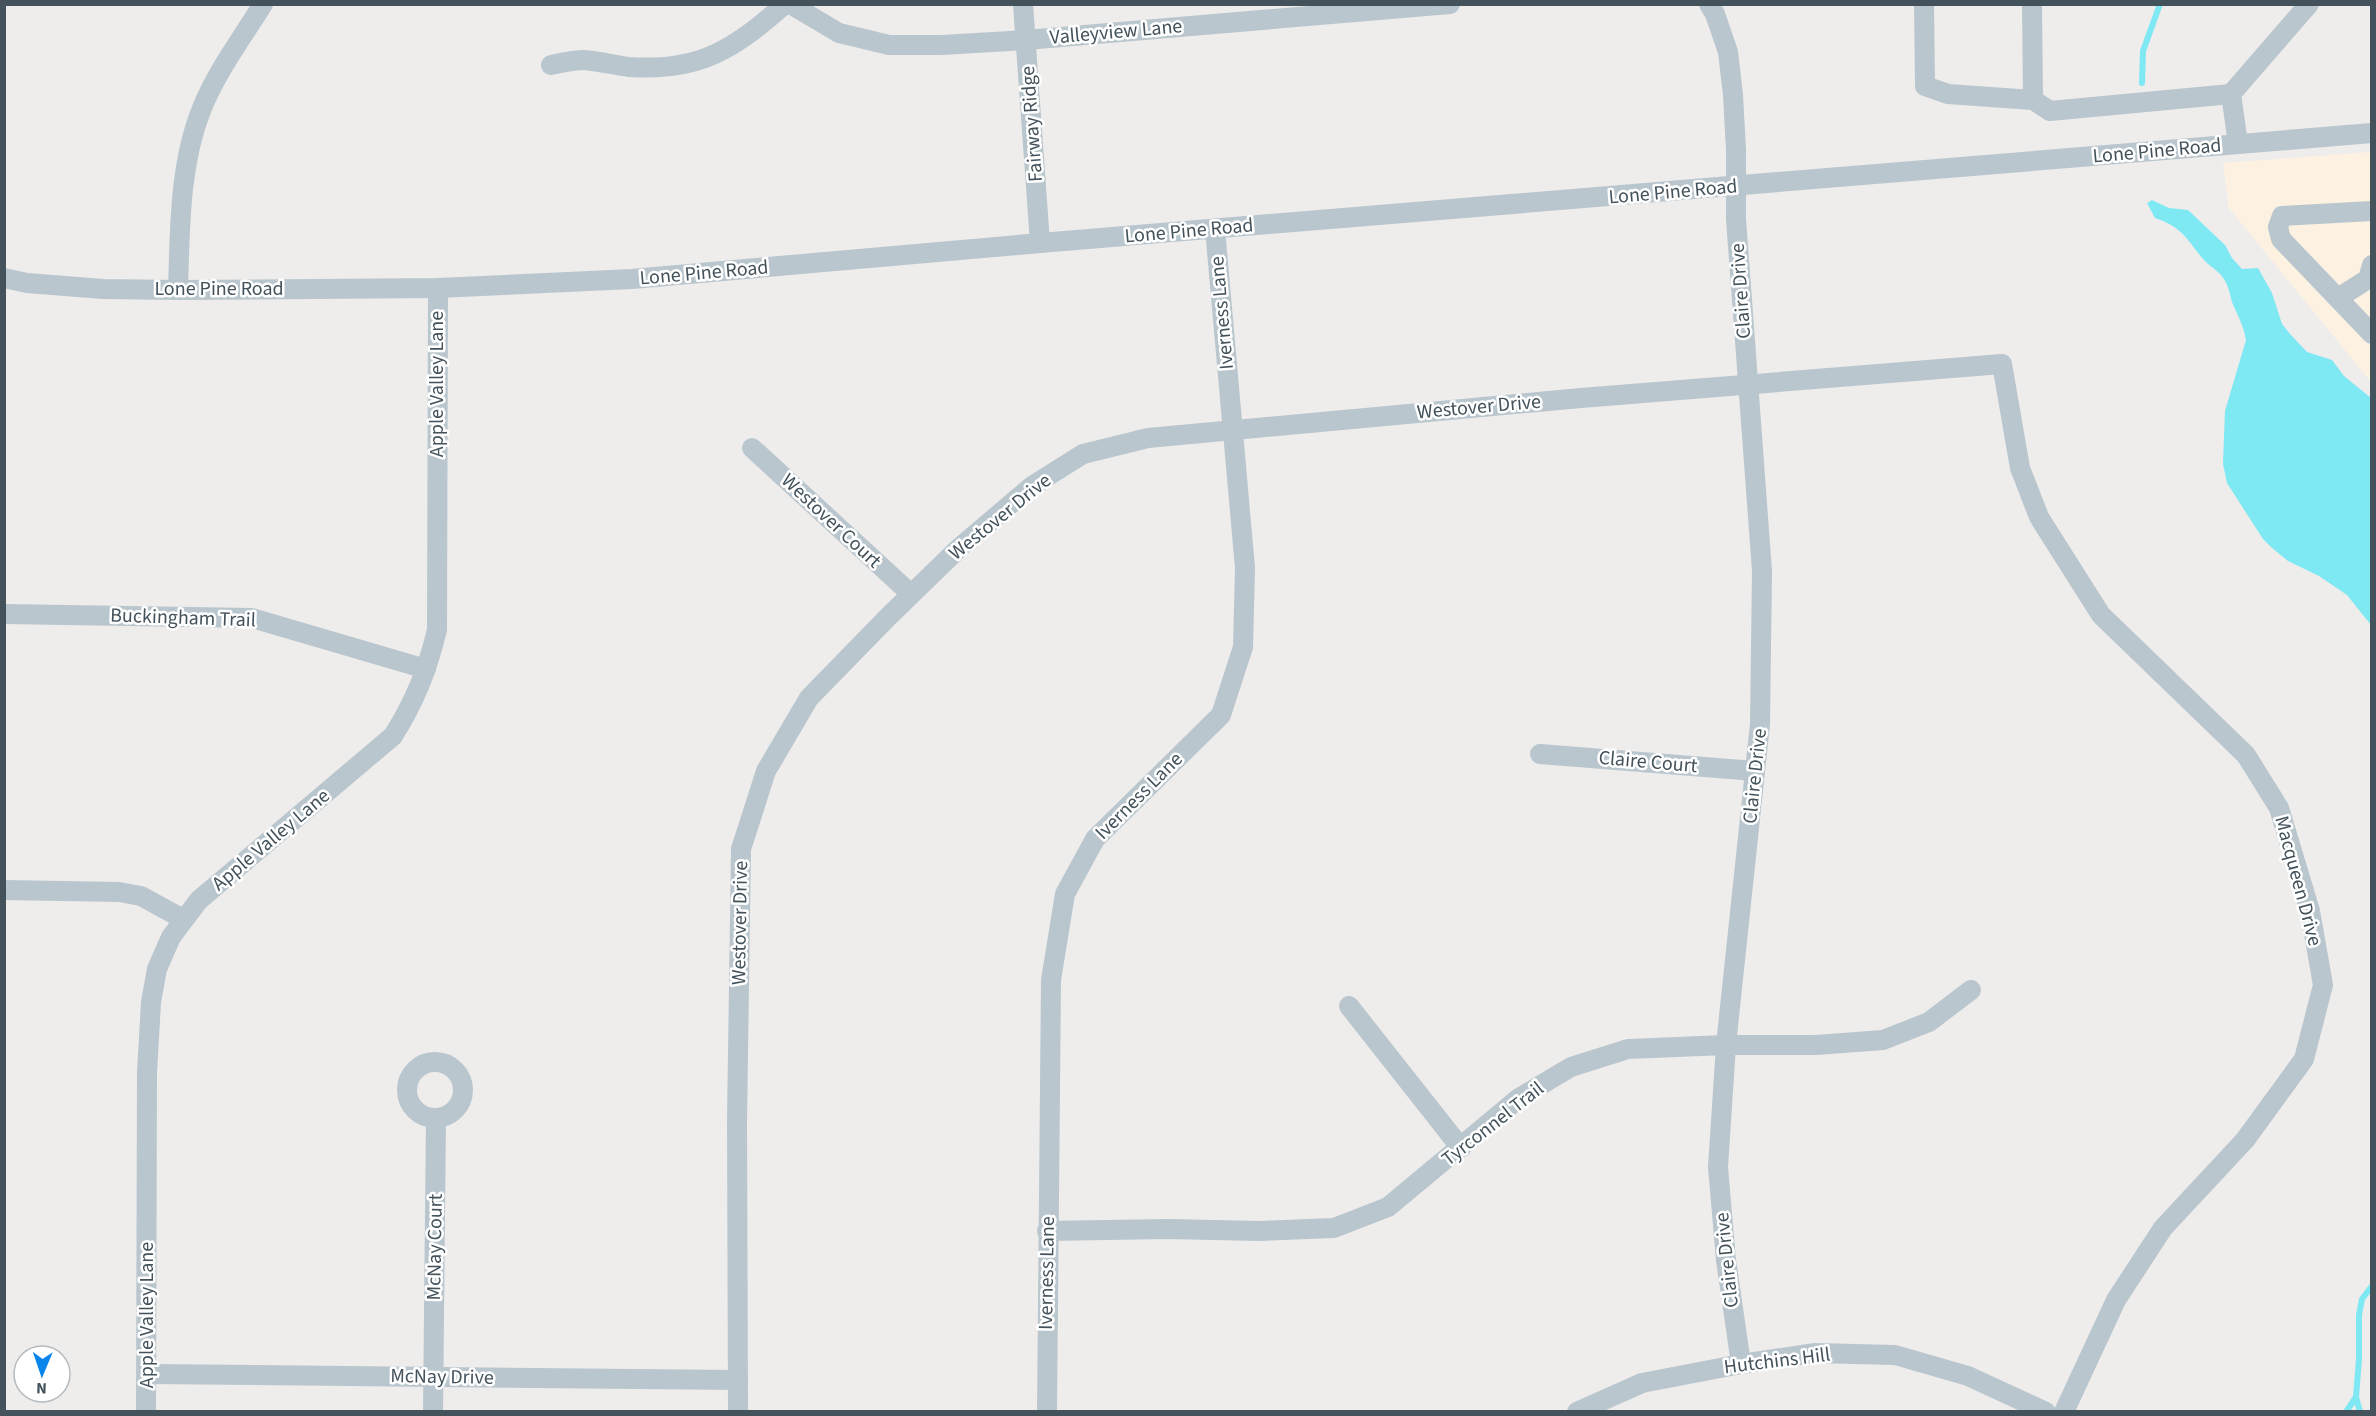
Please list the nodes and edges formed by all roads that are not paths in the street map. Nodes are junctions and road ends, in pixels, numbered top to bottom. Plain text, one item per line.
1 (263, 4) edge
2 (785, 4) edge
3 (790, 4) edge
4 (1023, 4) edge
5 (1450, 4) edge
6 (1709, 4) edge
7 (1924, 4) edge
8 (2032, 4) edge
9 (2309, 4) edge
10 (1026, 40) junction
11 (551, 65) dead end
12 (2231, 94) junction
13 (2033, 100) junction
14 (2372, 133) edge
15 (2238, 144) junction
16 (1736, 187) junction
17 (2372, 211) edge
18 (1215, 229) junction
19 (1040, 243) junction
20 (2372, 265) edge
21 (4, 278) edge
22 (438, 288) junction
23 (178, 290) junction
24 (2338, 298) junction
25 (2372, 334) edge
26 (2002, 364) joint
27 (1747, 385) junction
28 (1232, 429) junction
29 (752, 448) dead end
30 (911, 594) junction
31 (4, 614) edge
32 (426, 669) junction
33 (1540, 753) dead end
34 (1755, 771) junction
35 (4, 890) edge
36 (183, 920) junction
37 (1971, 990) dead end
38 (1349, 1006) dead end
39 (1726, 1045) junction
40 (436, 1118) dead end
41 (1461, 1148) junction
42 (1047, 1231) junction
43 (1741, 1364) junction
44 (147, 1374) junction
45 (433, 1377) junction
46 (738, 1380) junction
47 (146, 1412) edge
48 (432, 1412) edge
49 (738, 1412) edge
50 (1047, 1412) edge
51 (1577, 1412) edge
52 (2046, 1412) edge
53 (2064, 1412) edge

1 - 23 street
2 - 11 street
3 - 10 street, Valleyview Lane
4 - 10 street, Fairway Ridge
5 - 10 street, Valleyview Lane
6 - 16 street, Claire Drive
7 - 13 street
8 - 13 street
9 - 12 street
10 - 19 street, Fairway Ridge
12 - 13 street
12 - 15 street
14 - 15 street, Lone Pine Road
15 - 16 street, Lone Pine Road
16 - 18 street, Lone Pine Road
16 - 27 street, Claire Drive
17 - 24 street
18 - 19 street, Lone Pine Road
18 - 28 street, Iverness Lane
19 - 22 street, Lone Pine Road
20 - 24 street
21 - 23 street, Lone Pine Road
22 - 23 street, Lone Pine Road
22 - 32 street, Apple Valley Lane
24 - 25 street
26 - 27 street, Westover Drive
26 - 53 street, Macqueen Drive
27 - 28 street, Westover Drive
27 - 34 street, Claire Drive
28 - 30 street, Westover Drive
28 - 42 street, Iverness Lane
29 - 30 street, Westover Court
30 - 46 street, Westover Drive
31 - 32 street, Buckingham Trail
32 - 36 street, Apple Valley Lane
33 - 34 street, Claire Court
34 - 39 street, Claire Drive
35 - 36 street
36 - 44 street, Apple Valley Lane
37 - 39 street, Tyrconnel Trail
38 - 41 street
39 - 41 street, Tyrconnel Trail
39 - 43 street, Claire Drive
40 - 45 street, McNay Court
41 - 42 street, Tyrconnel Trail
42 - 50 street, Iverness Lane
43 - 51 street, Hutchins Hill
43 - 52 street, Hutchins Hill
44 - 45 street, McNay Drive
44 - 47 street, Apple Valley Lane
45 - 46 street, McNay Drive
45 - 48 street, McNay Court
46 - 49 street, Westover Drive

